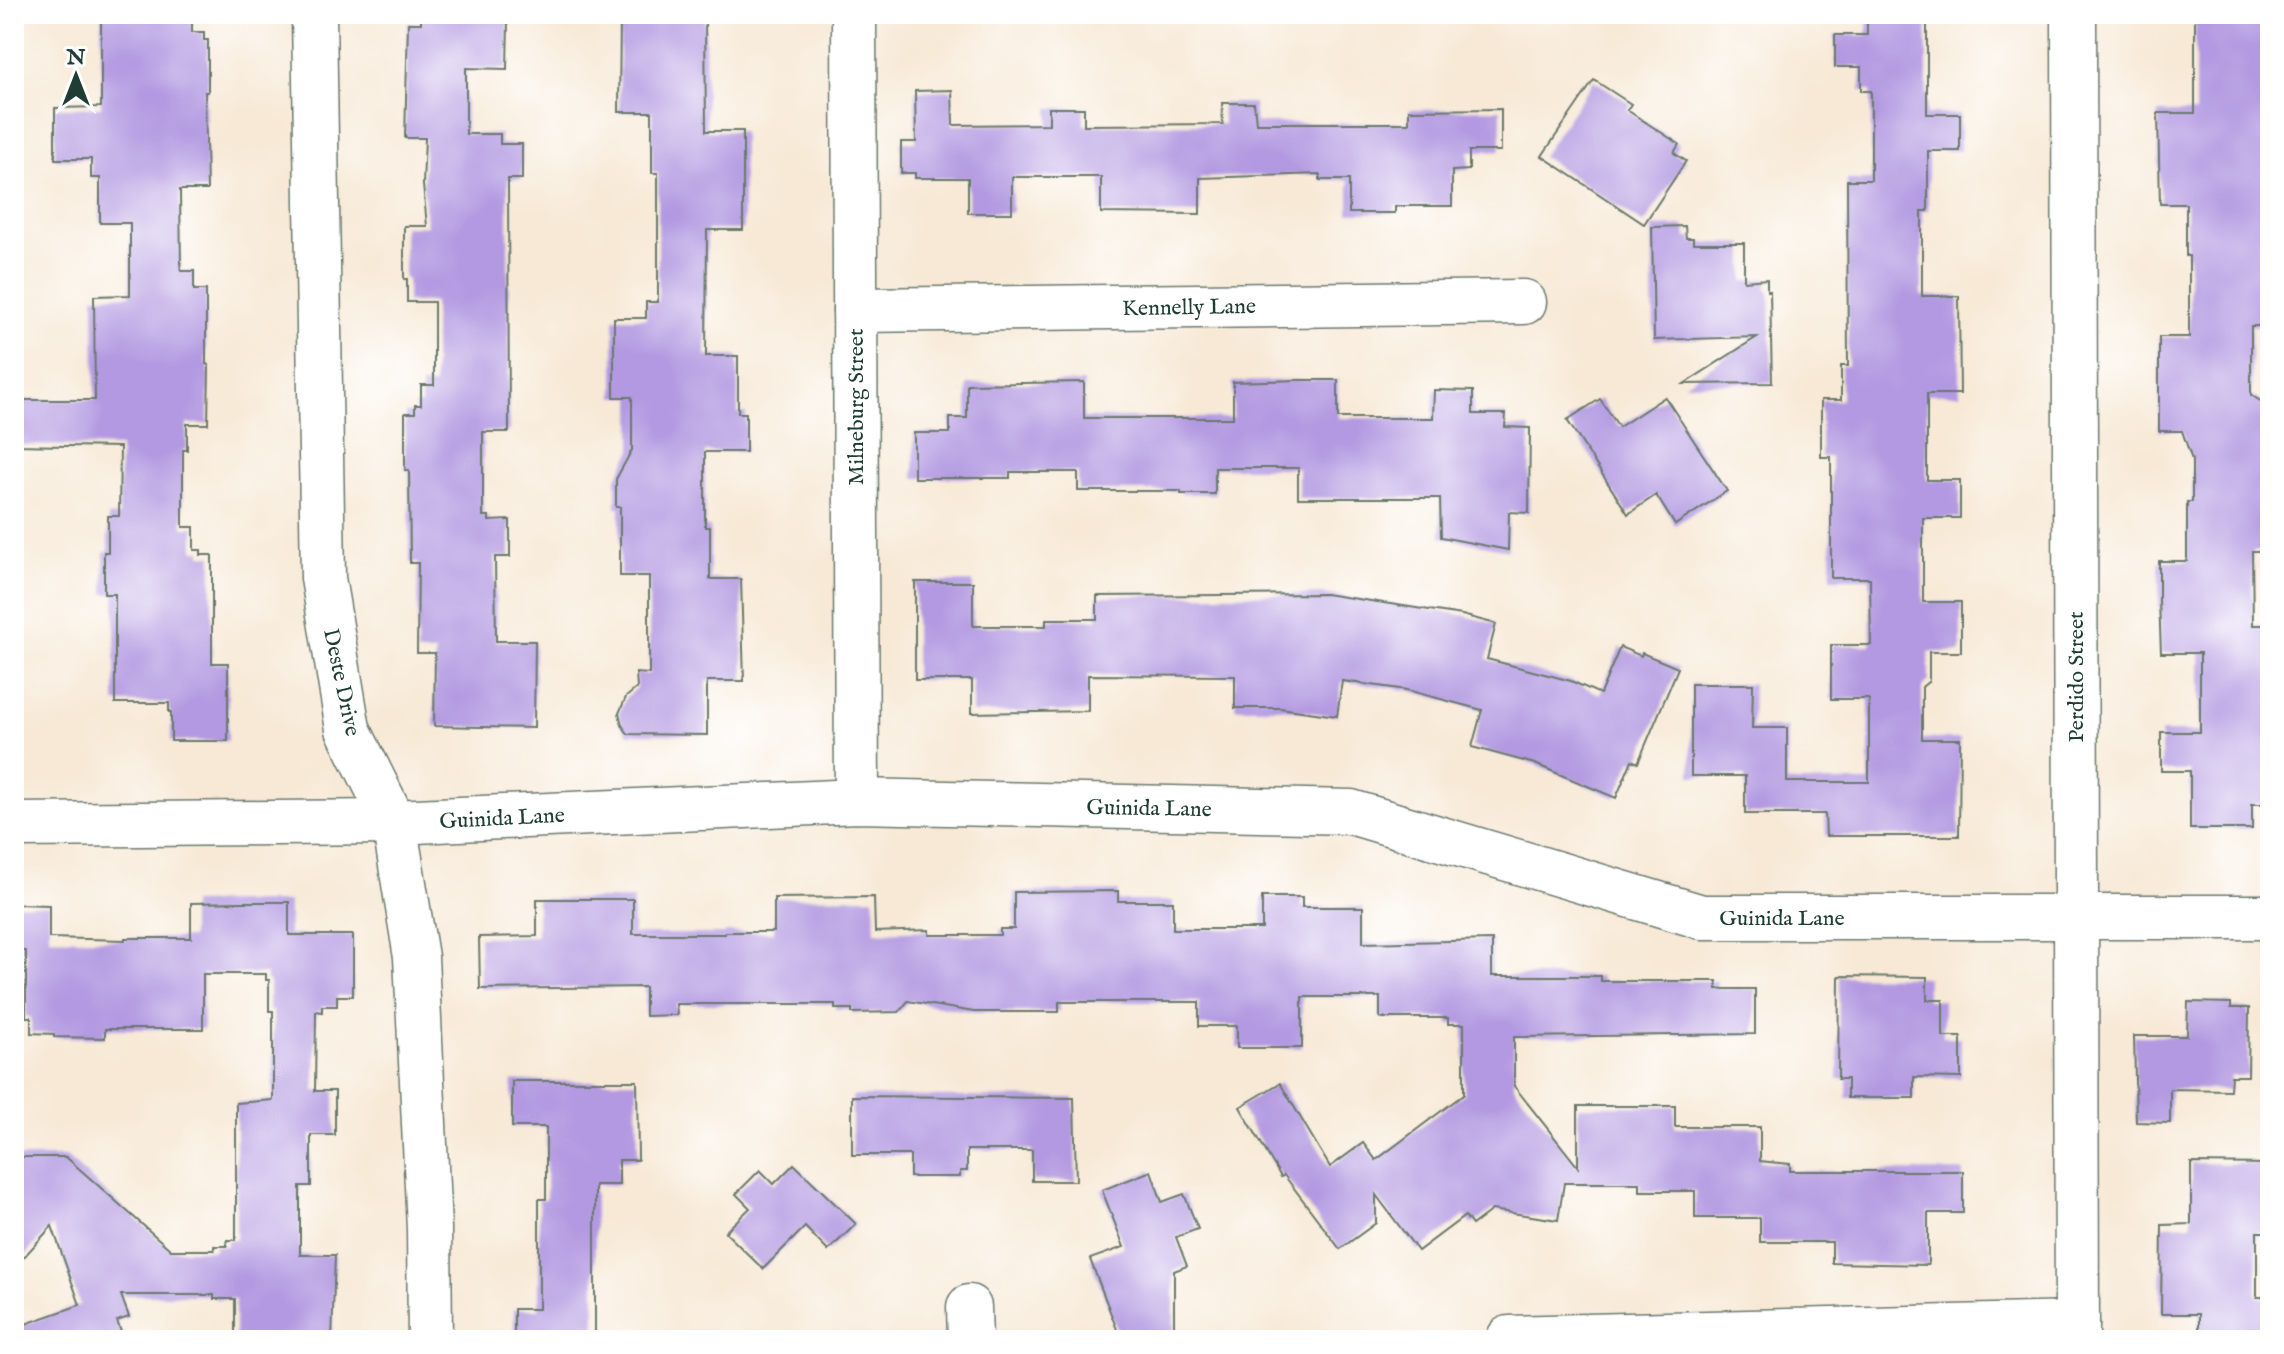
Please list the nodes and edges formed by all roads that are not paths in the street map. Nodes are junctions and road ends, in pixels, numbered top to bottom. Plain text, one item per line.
1 (314, 14) edge
2 (854, 14) edge
3 (2074, 14) edge
4 (1524, 302) dead end
5 (855, 310) junction
6 (857, 801) junction
7 (394, 822) junction
8 (14, 825) edge
9 (2076, 917) junction
10 (2270, 917) edge
11 (2077, 1332) edge
12 (1509, 1339) edge
13 (430, 1340) edge

1 - 7 street, Deste Drive
2 - 5 street, Milneburg Street
3 - 9 street, Perdido Street
4 - 5 street, Kennelly Lane
5 - 6 street, Milneburg Street
6 - 7 street, Guinida Lane
6 - 9 street, Guinida Lane
7 - 8 street, Guinida Lane
7 - 13 street, Deste Drive
9 - 10 street, Guinida Lane
9 - 11 street, Perdido Street
11 - 12 street

